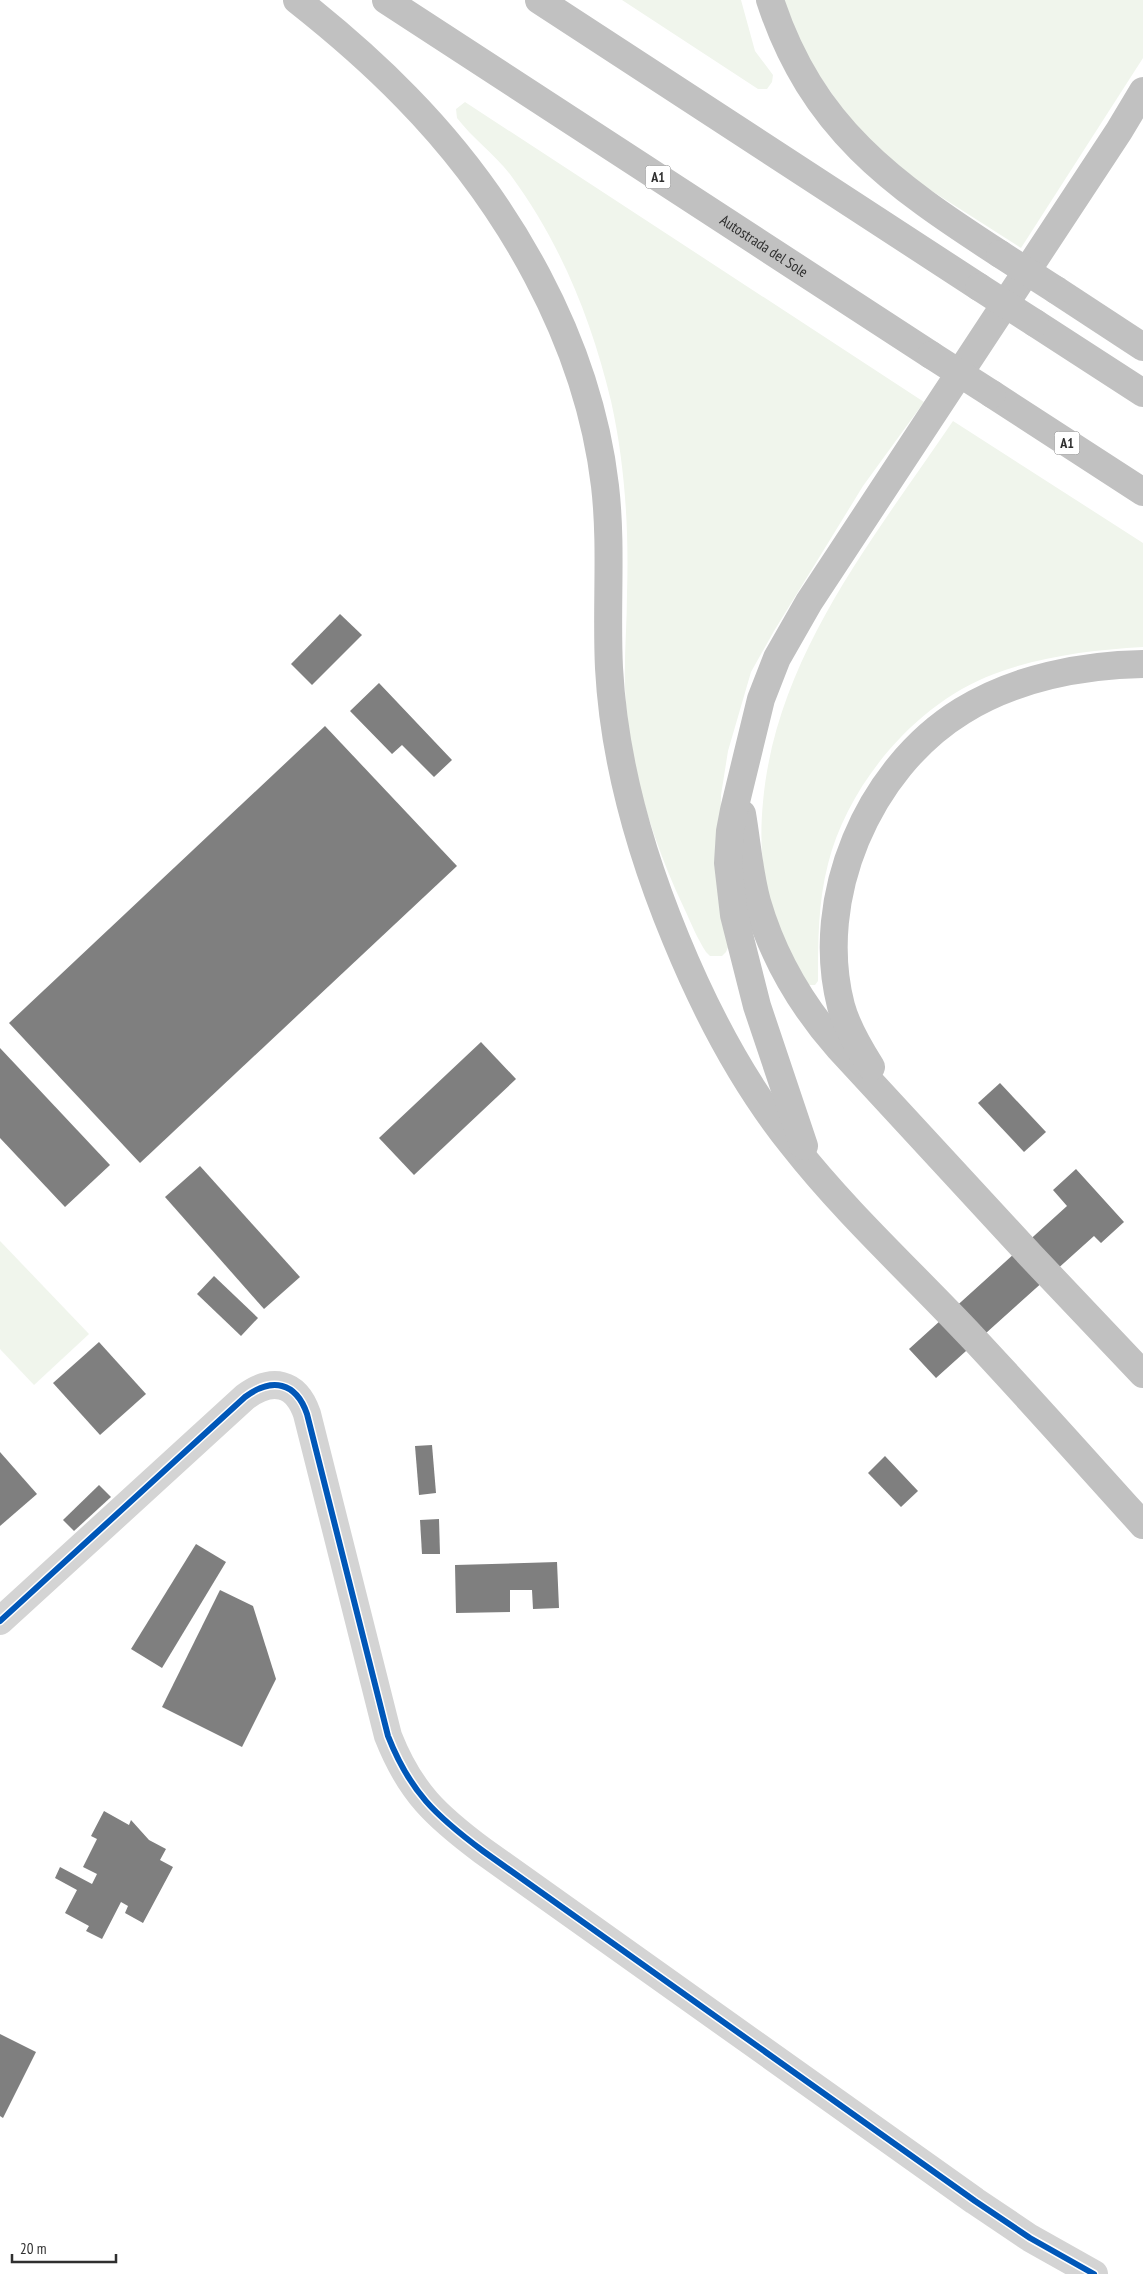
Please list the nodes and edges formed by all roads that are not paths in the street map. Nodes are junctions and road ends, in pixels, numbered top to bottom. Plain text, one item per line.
1 (297, 0) edge
2 (386, 0) edge
3 (539, 0) edge
4 (770, 0) edge
5 (1143, 91) edge
6 (1143, 347) edge
7 (1143, 393) edge
8 (1143, 492) edge
9 (1143, 664) edge
10 (739, 791) junction
11 (893, 1105) junction
12 (811, 1168) junction
13 (1143, 1374) edge
14 (1143, 1525) edge
15 (0, 1621) edge
16 (1094, 2274) edge

1 - 12 highway
2 - 8 highway, Autostrada del Sole / A1, bridge
3 - 7 highway, bridge
4 - 6 highway, bridge
5 - 10 highway
9 - 11 highway
10 - 11 highway
10 - 12 highway
11 - 13 highway
12 - 14 highway
15 - 16 street

